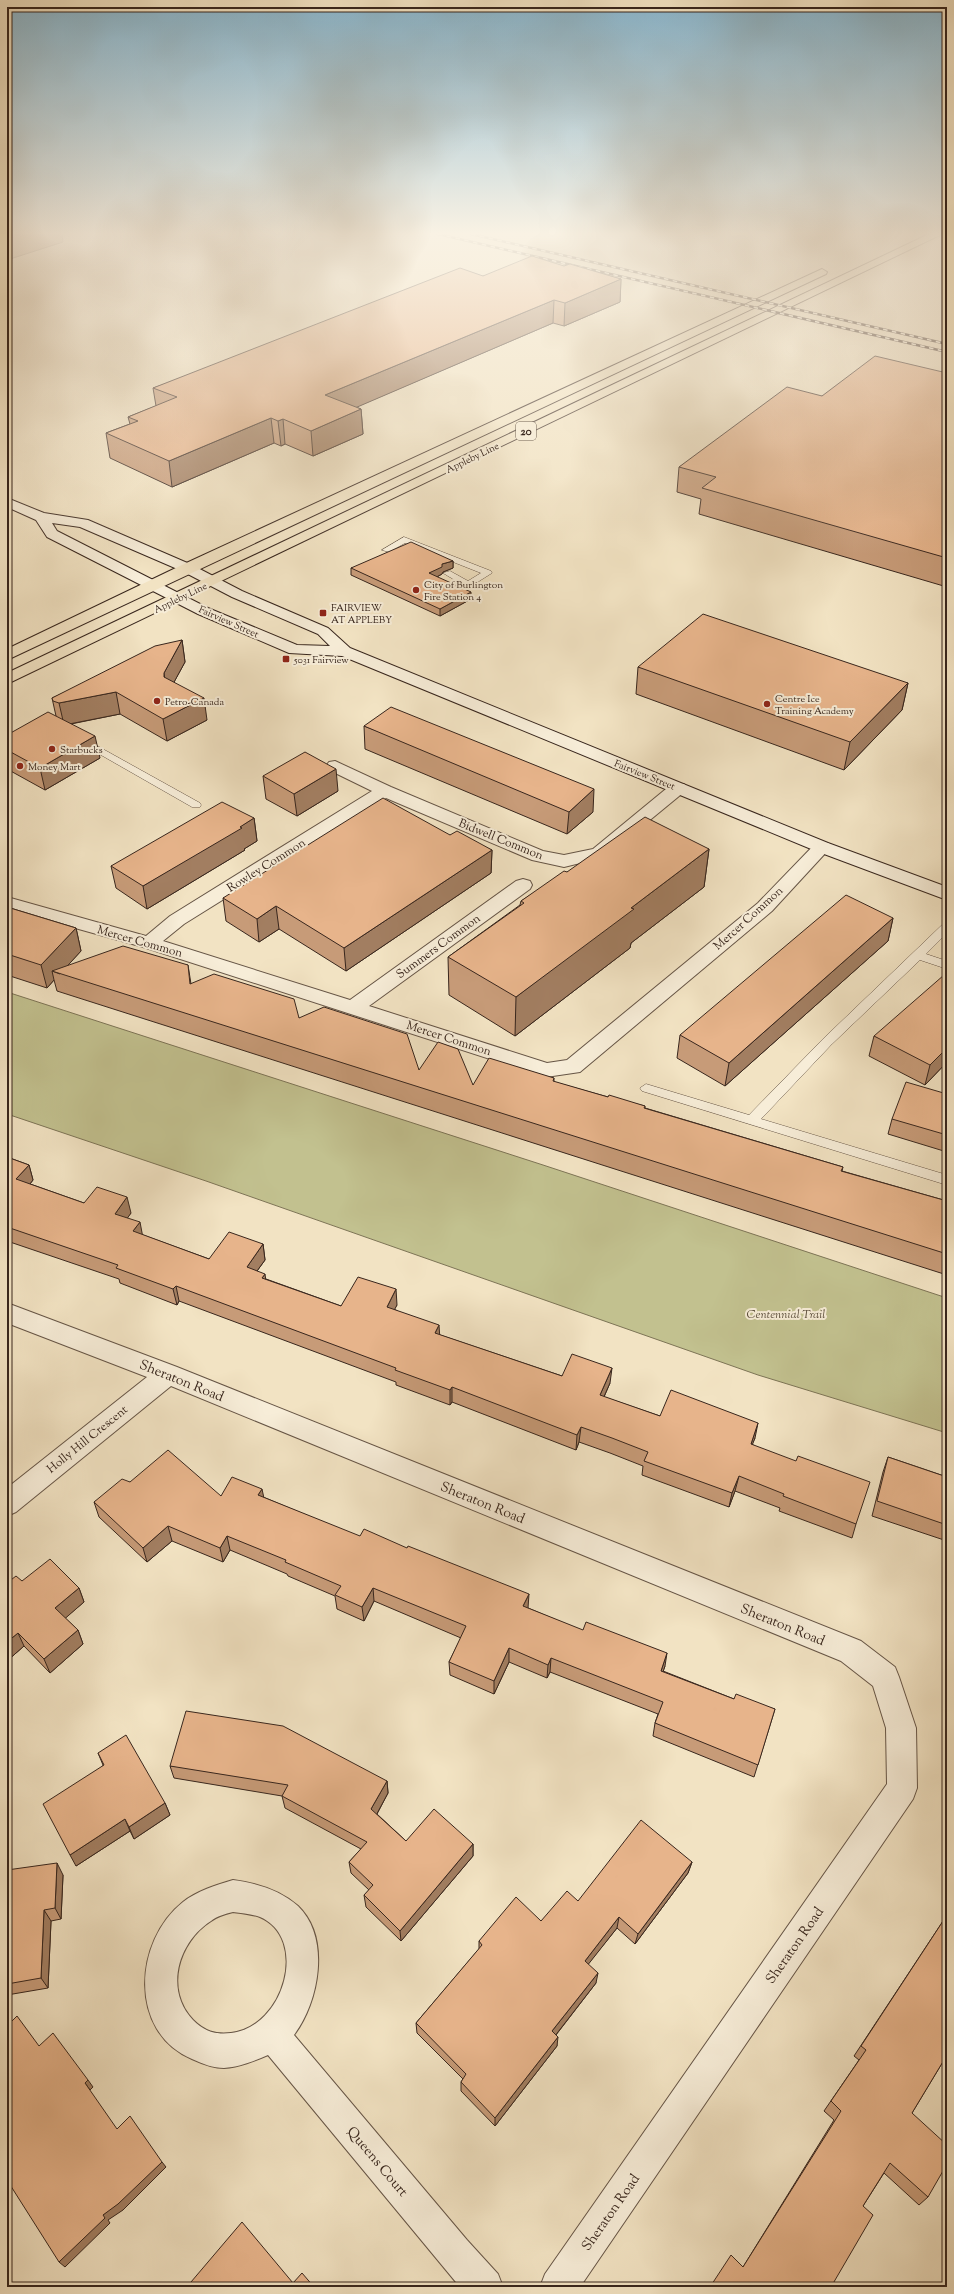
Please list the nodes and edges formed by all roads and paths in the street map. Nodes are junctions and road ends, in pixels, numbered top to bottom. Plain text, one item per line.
1 (674, 341) edge
2 (713, 341) edge
3 (7, 502) edge
4 (41, 517) junction
5 (386, 550) dead end
6 (187, 568) junction
7 (447, 573) dead end
8 (212, 581) junction
9 (153, 584) junction
10 (178, 598) junction
11 (344, 651) junction
12 (7, 655) edge
13 (7, 680) edge
14 (72, 734) edge
15 (334, 766) edge
16 (678, 788) junction
17 (385, 791) junction
18 (196, 805) dead end
19 (822, 848) junction
20 (523, 885) dead end
21 (947, 894) edge
22 (7, 903) edge
23 (947, 927) edge
24 (150, 943) junction
25 (918, 954) junction
26 (947, 965) edge
27 (354, 1007) junction
28 (646, 1088) dead end
29 (752, 1120) junction
30 (947, 1180) edge
31 (7, 1313) edge
32 (168, 1374) junction
33 (7, 1504) edge
34 (272, 2034) junction
35 (485, 2287) edge
36 (558, 2287) edge

1 - 6 main road, Appleby Line / 20
2 - 8 main road, Appleby Line / 20
3 - 4 street, Fairview Street
4 - 6 street, Fairview Street
4 - 9 street, Fairview Street
5 - 7 lane
6 - 8 street, Fairview Street
6 - 9 main road, Appleby Line / 20
8 - 10 main road, Appleby Line / 20
8 - 11 street, Fairview Street
9 - 10 street, Fairview Street
9 - 12 main road, Appleby Line
10 - 11 street, Fairview Street
10 - 13 main road, Appleby Line
11 - 16 street, Fairview Street
14 - 18 lane
15 - 17 street, Bidwell Common
16 - 17 street, Bidwell Common
16 - 19 street, Fairview Street
17 - 24 street, Rowley Common
19 - 21 street, Fairview Street
19 - 27 street, Mercer Common
20 - 27 street, Summers Common
22 - 24 street, Mercer Common
23 - 25 lane
24 - 27 street, Mercer Common
25 - 26 lane
25 - 29 lane
28 - 29 lane
29 - 30 lane
31 - 32 street, Sheraton Road
32 - 33 street, Holly Hill Crescent
32 - 36 street, Sheraton Road
34 - 34 street
34 - 35 street, Queens Court

